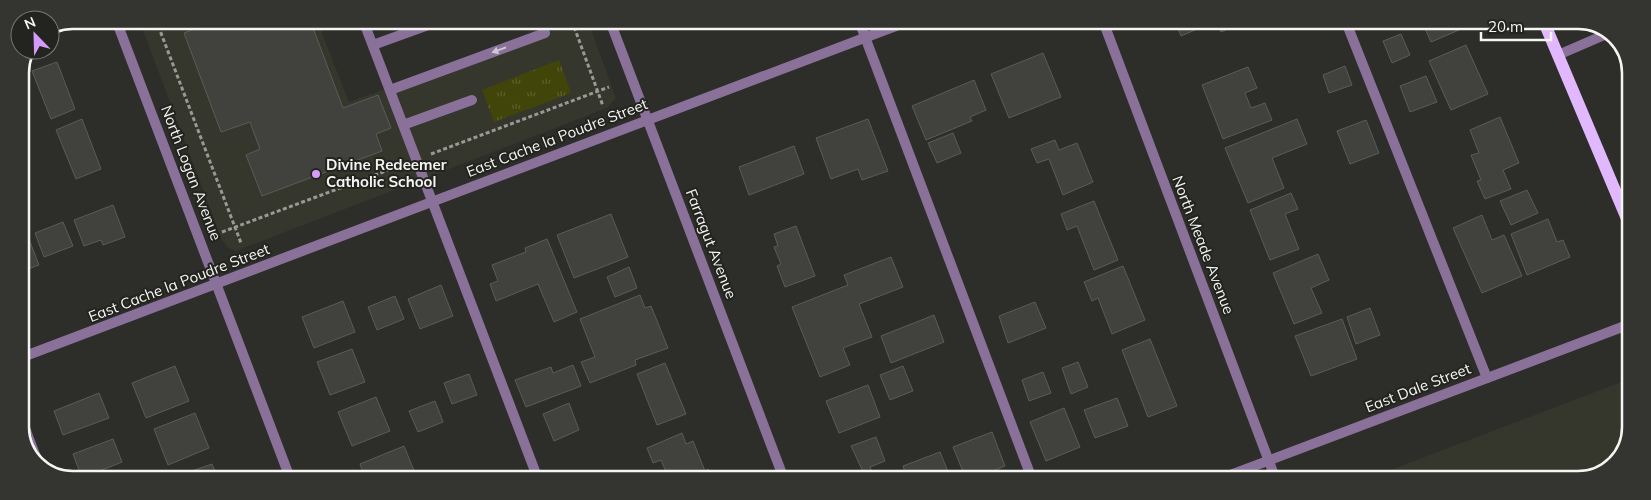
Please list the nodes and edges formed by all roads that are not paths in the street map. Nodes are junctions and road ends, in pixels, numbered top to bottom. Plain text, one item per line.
1 (119, 29) edge
2 (367, 29) edge
3 (417, 29) edge
4 (544, 29) edge
5 (613, 29) edge
6 (862, 29) edge
7 (887, 29) edge
8 (1105, 29) edge
9 (1349, 29) edge
10 (1547, 29) edge
11 (1603, 36) edge
12 (865, 37) junction
13 (373, 45) junction
14 (1558, 55) junction
15 (390, 90) junction
16 (472, 100) dead end
17 (648, 120) junction
18 (403, 125) junction
19 (433, 202) junction
20 (1622, 207) edge
21 (218, 285) junction
22 (1622, 327) edge
23 (29, 355) edge
24 (1487, 378) junction
25 (1268, 460) junction
26 (287, 471) edge
27 (535, 471) edge
28 (781, 471) edge
29 (1029, 471) edge
30 (1240, 471) edge
31 (1272, 471) edge

1 - 21 street, North Logan Avenue
2 - 13 street
3 - 13 street
4 -> 15 street
5 - 17 street, Farragut Avenue
6 - 12 street
7 - 12 street, East Cache la Poudre Street
8 - 25 street, North Meade Avenue
9 - 24 street
10 - 14 main road
11 - 14 street
12 - 17 street, East Cache la Poudre Street
12 - 29 street
13 - 15 street
14 - 20 main road
15 - 18 street
16 - 18 street
17 - 19 street, East Cache la Poudre Street
17 - 28 street, Farragut Avenue
18 - 19 street
19 - 21 street, East Cache la Poudre Street
19 - 27 street
21 - 23 street, East Cache la Poudre Street
21 - 26 street, North Logan Avenue
22 - 24 street, East Dale Street
24 - 25 street, East Dale Street
25 - 30 street, East Dale Street
25 - 31 street, North Meade Avenue

